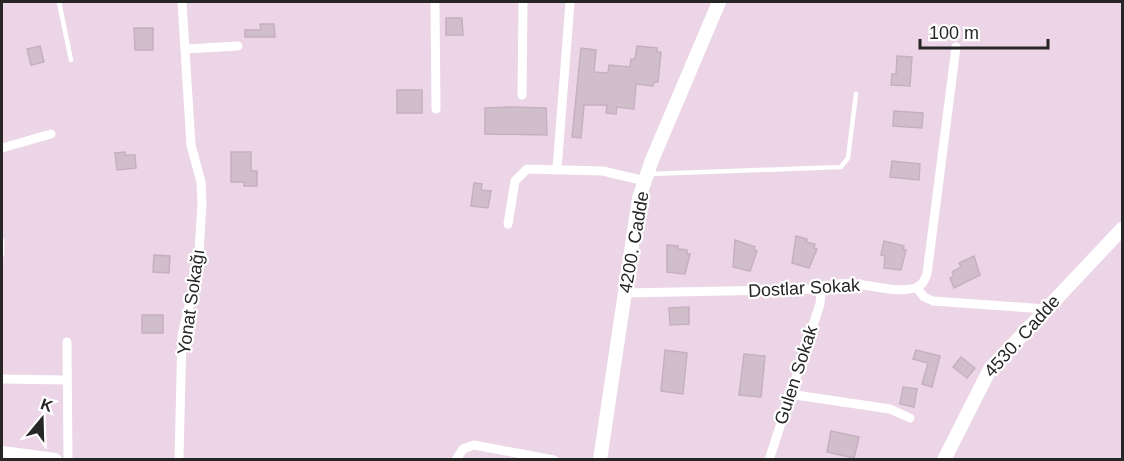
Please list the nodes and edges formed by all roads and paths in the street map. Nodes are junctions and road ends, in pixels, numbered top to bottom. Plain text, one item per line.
1 (59, 2) edge
2 (182, 2) edge
3 (435, 2) edge
4 (523, 2) edge
5 (570, 2) edge
6 (718, 2) edge
7 (238, 46) dead end
8 (956, 47) dead end
9 (186, 49) junction
10 (71, 60) dead end
11 (856, 94) dead end
12 (522, 95) dead end
13 (436, 110) dead end
14 (51, 134) dead end
15 (2, 148) edge
16 (557, 169) junction
17 (646, 178) junction
18 (508, 224) dead end
19 (1122, 229) edge
20 (2, 240) edge
21 (2, 255) edge
22 (917, 288) junction
23 (821, 289) junction
24 (625, 293) junction
25 (1046, 309) junction
26 (67, 342) dead end
27 (2, 379) edge
28 (67, 380) junction
29 (789, 394) junction
30 (910, 418) dead end
31 (2, 453) edge
32 (55, 459) edge
33 (68, 459) edge
34 (179, 459) edge
35 (456, 459) edge
36 (555, 459) edge
37 (600, 459) edge
38 (769, 459) edge
39 (944, 459) edge

1 - 10 lane
2 - 9 street, Yonat Sokağı
3 - 13 street
4 - 12 street
5 - 16 street
6 - 17 main road, 4200. Cadde
7 - 9 street
8 - 22 street
9 - 34 street, Yonat Sokağı
11 - 17 lane
14 - 15 street
16 - 17 street
16 - 18 street
17 - 24 main road, 4200. Cadde
19 - 25 main road, 4530. Cadde
20 - 21 lane
22 - 23 street, Dostlar Sokak
22 - 25 street
23 - 24 street, Dostlar Sokak
23 - 29 street, Gulen Sokak
24 - 37 main road, 4200. Cadde
25 - 39 main road, 4530. Cadde
26 - 28 street
27 - 28 street
28 - 33 street
29 - 30 street
29 - 38 street, Gulen Sokak
31 - 32 main road
35 - 36 street

